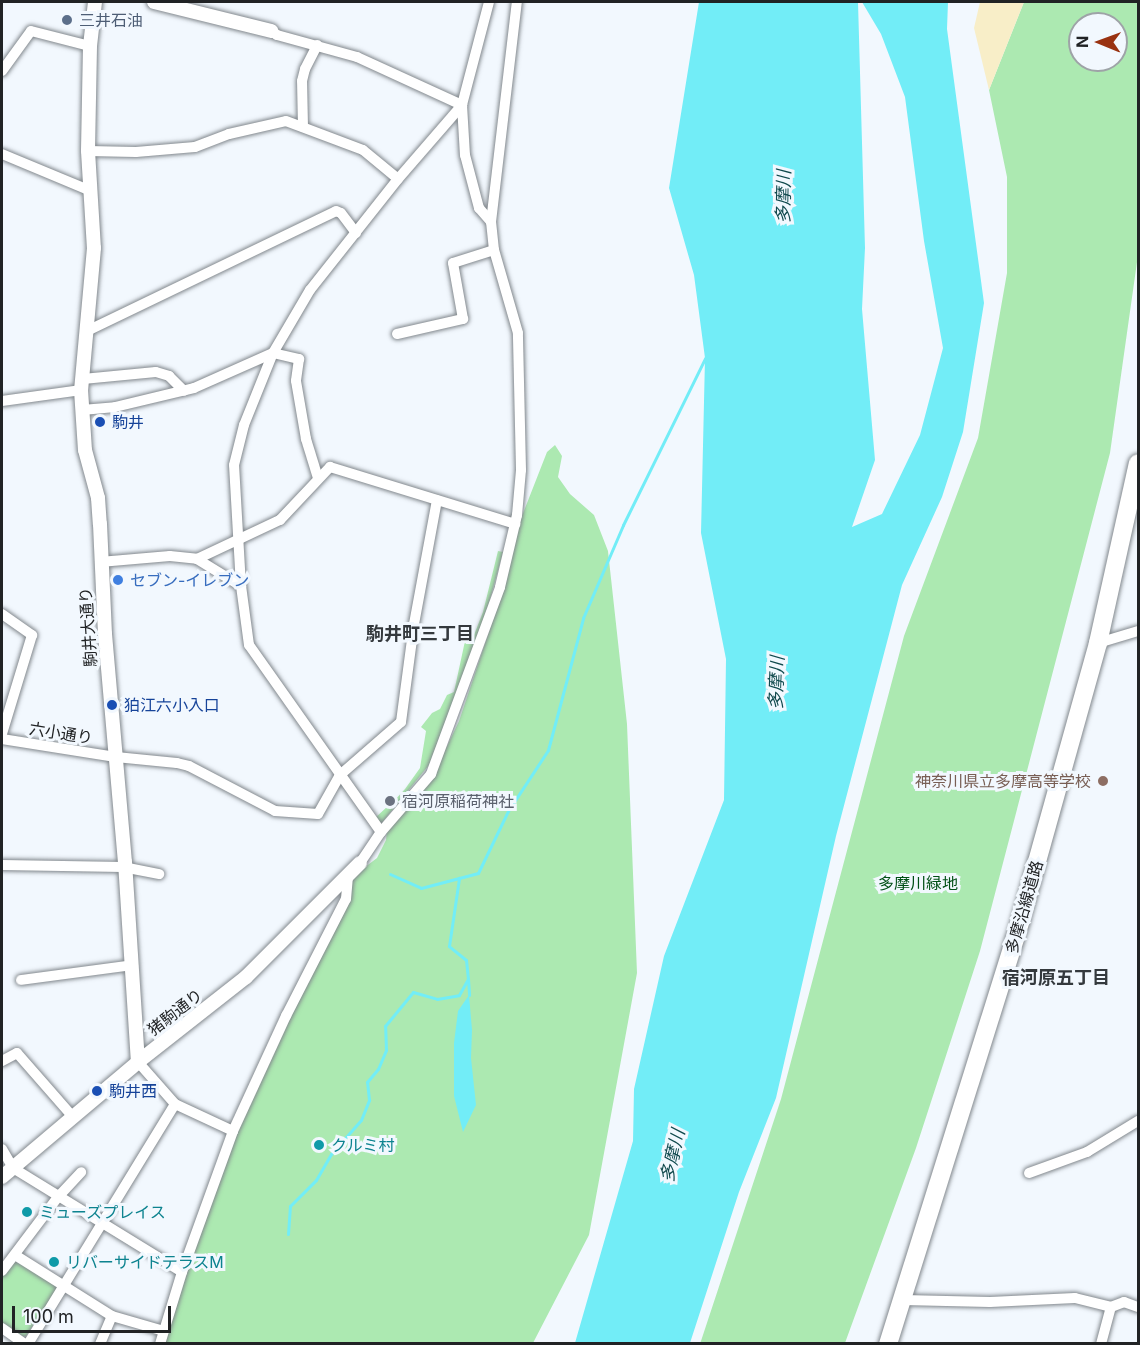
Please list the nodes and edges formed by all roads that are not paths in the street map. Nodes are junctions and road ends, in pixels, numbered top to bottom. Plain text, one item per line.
1 (95, 2) edge
2 (154, 2) edge
3 (489, 2) edge
4 (517, 2) edge
5 (271, 32) joint
6 (317, 45) junction
7 (90, 46) junction
8 (2, 71) edge
9 (462, 105) junction
10 (303, 127) junction
11 (88, 151) junction
12 (2, 154) edge
13 (398, 179) junction
14 (91, 191) junction
15 (491, 222) junction
16 (356, 233) junction
17 (494, 250) junction
18 (87, 331) junction
19 (397, 334) dead end
20 (273, 353) junction
21 (82, 385) junction
22 (184, 391) junction
23 (2, 400) edge
24 (82, 410) junction
25 (1138, 463) edge
26 (318, 478) junction
27 (437, 500) junction
28 (515, 524) junction
29 (240, 540) junction
30 (198, 559) junction
31 (100, 562) junction
32 (241, 586) junction
33 (2, 614) edge
34 (1138, 631) edge
35 (1098, 643) junction
36 (2, 734) edge
37 (2, 739) edge
38 (116, 757) junction
39 (340, 775) junction
40 (381, 832) junction
41 (360, 863) joint
42 (2, 865) edge
43 (126, 868) junction
44 (159, 874) dead end
45 (348, 875) junction
46 (133, 965) junction
47 (21, 980) dead end
48 (2, 1061) edge
49 (138, 1062) junction
50 (175, 1104) junction
51 (73, 1118) junction
52 (1138, 1121) edge
53 (233, 1131) junction
54 (2, 1149) edge
55 (81, 1172) dead end
56 (7, 1173) edge
57 (1029, 1173) dead end
58 (58, 1197) junction
59 (102, 1222) junction
60 (15, 1255) junction
61 (2, 1271) edge
62 (182, 1272) junction
63 (63, 1285) junction
64 (903, 1300) junction
65 (1111, 1307) junction
66 (1138, 1307) edge
67 (112, 1316) junction
68 (2, 1328) edge
69 (164, 1331) junction
70 (26, 1344) edge
71 (100, 1344) edge
72 (160, 1344) edge
73 (888, 1344) edge
74 (1101, 1344) edge

1 - 7 street, 駒井大通り
2 - 5 street
3 - 9 street
4 - 15 street
5 - 6 street
6 - 9 street
6 - 10 street
7 - 8 street
7 - 11 street, 駒井大通り
9 - 13 street
9 - 15 street
10 - 11 street
10 - 13 street
11 - 14 street, 駒井大通り
12 - 14 street
13 - 16 street
14 - 18 street, 駒井大通り
15 - 17 street
16 - 18 street
16 - 20 street
17 - 19 street
17 - 28 street
18 - 21 street, 駒井大通り
20 - 22 street
20 - 26 street
20 - 29 street
21 - 22 street
21 - 23 street
21 - 24 street, 駒井大通り
22 - 24 street
24 - 31 street, 駒井大通り
25 - 35 main road, 多摩沿線道路
26 - 27 street
26 - 29 street
27 - 28 street
27 - 39 street
28 - 40 street
29 - 30 street
29 - 32 street
30 - 31 street
30 - 32 street
31 - 38 street, 駒井大通り
32 - 39 street
33 - 36 street
34 - 35 street
35 - 64 main road, 多摩沿線道路
37 - 38 street, 六小通り
38 - 39 street, 六小通り
38 - 43 street, 駒井大通り
39 - 40 street
40 - 41 street
41 - 45 street, 猪駒通り
42 - 43 street
43 - 44 street
43 - 46 street, 駒井大通り
45 - 49 street, 猪駒通り
45 - 53 street
46 - 47 street
46 - 49 street, 駒井大通り
48 - 51 street
49 - 50 street
49 - 51 street, 猪駒通り
50 - 53 street
50 - 59 street
51 - 56 street, 猪駒通り
52 - 57 street
53 - 62 street
54 - 56 street
55 - 58 street
56 - 58 street
58 - 59 street
58 - 60 street
59 - 62 street
59 - 63 street
60 - 61 street
60 - 63 street
62 - 69 street
63 - 67 street
63 - 70 street
64 - 65 street
64 - 73 main road, 多摩沿線道路
65 - 66 street
65 - 74 street
67 - 69 street
67 - 71 street
68 - 70 street
69 - 72 street

